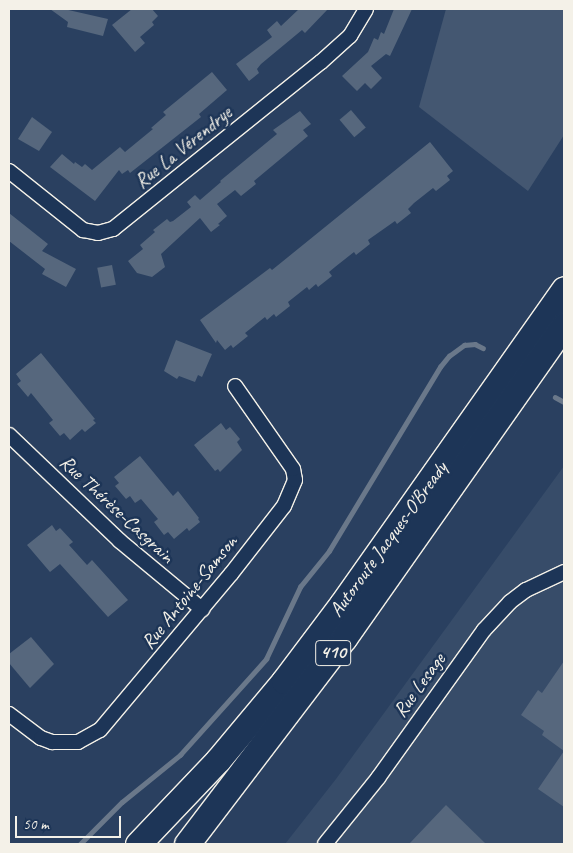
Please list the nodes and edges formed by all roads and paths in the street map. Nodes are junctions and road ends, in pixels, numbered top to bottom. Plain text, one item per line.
1 (366, 9) edge
2 (9, 171) edge
3 (564, 289) edge
4 (564, 326) edge
5 (235, 386) dead end
6 (9, 435) edge
7 (564, 572) edge
8 (202, 609) junction
9 (9, 714) edge
10 (138, 844) edge
11 (187, 844) edge
12 (325, 844) edge

1 - 2 street, Rue La Vérendrye
3 - 10 highway, Autoroute Jacques-O'Bready / 410
4 - 11 highway, Autoroute Jacques-O'Bready / 410
5 - 8 street, Rue Antoine-Samson
6 - 8 street, Rue Thérèse-Casgrain
7 - 12 street, Rue Lesage
8 - 9 street, Rue Antoine-Samson

